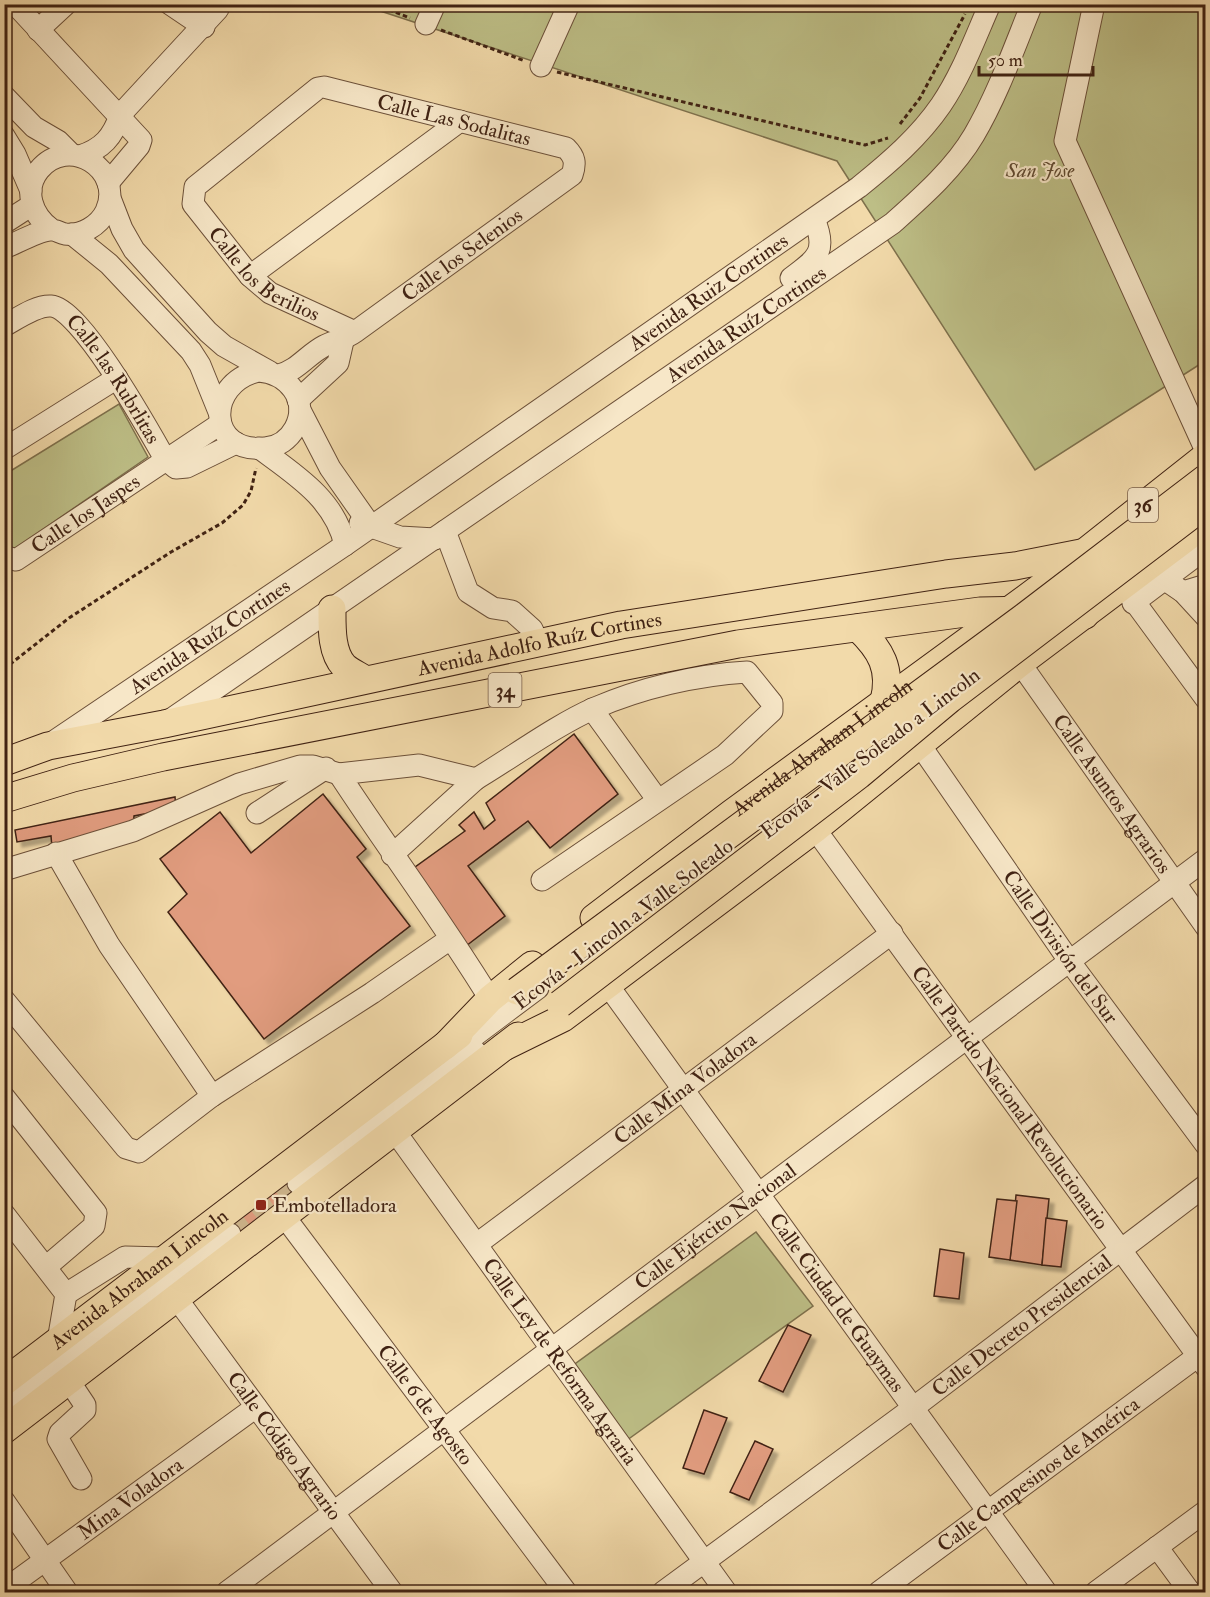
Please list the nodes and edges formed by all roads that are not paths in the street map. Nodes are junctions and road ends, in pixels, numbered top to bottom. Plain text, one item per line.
1 (15, 4) edge
2 (66, 4) edge
3 (170, 4) edge
4 (435, 4) edge
5 (569, 4) edge
6 (990, 4) edge
7 (1032, 4) edge
8 (1094, 4) edge
9 (219, 9) dead end
10 (426, 24) road end
11 (204, 27) junction
12 (38, 30) junction
13 (541, 66) road end
14 (4, 96) edge
15 (120, 115) junction
16 (460, 122) junction
17 (4, 136) edge
18 (75, 155) junction
19 (575, 165) joint
20 (109, 190) junction
21 (193, 197) joint
22 (31, 198) junction
23 (814, 219) junction
24 (4, 223) edge
25 (51, 229) junction
26 (72, 234) junction
27 (4, 248) edge
28 (250, 276) junction
29 (4, 326) edge
30 (349, 336) junction
31 (274, 374) junction
32 (117, 378) junction
33 (656, 387) junction
34 (299, 405) junction
35 (220, 418) junction
36 (236, 443) junction
37 (259, 448) junction
38 (4, 449) edge
39 (1206, 451) edge
40 (1206, 456) edge
41 (165, 459) junction
42 (1206, 468) edge
43 (1206, 478) edge
44 (1206, 488) edge
45 (1206, 504) edge
46 (335, 515) junction
47 (1206, 523) edge
48 (370, 525) junction
49 (440, 535) junction
50 (345, 545) junction
51 (1206, 548) edge
52 (1081, 553) junction
53 (4, 556) edge
54 (946, 574) junction
55 (1164, 579) junction
56 (1206, 585) edge
57 (1183, 592) junction
58 (1128, 595) junction
59 (332, 609) junction
60 (1051, 609) junction
61 (1206, 618) edge
62 (924, 619) junction
63 (858, 628) junction
64 (539, 644) junction
65 (999, 647) junction
66 (364, 679) junction
67 (936, 685) junction
68 (1203, 689) edge
69 (884, 702) junction
70 (592, 709) junction
71 (396, 712) junction
72 (951, 718) junction
73 (164, 724) junction
74 (920, 745) junction
75 (48, 746) junction
76 (4, 762) edge
77 (121, 767) junction
78 (333, 771) junction
79 (476, 779) junction
80 (4, 799) edge
81 (657, 799) junction
82 (257, 813) dead end
83 (814, 829) junction
84 (56, 853) junction
85 (392, 855) junction
86 (1206, 859) edge
87 (4, 870) edge
88 (542, 880) dead end
89 (1173, 883) junction
90 (1206, 927) edge
91 (892, 933) junction
92 (450, 939) junction
93 (1070, 962) junction
94 (607, 984) junction
95 (490, 999) junction
96 (4, 1000) edge
97 (966, 1038) junction
98 (445, 1046) junction
99 (504, 1047) junction
100 (682, 1090) junction
101 (212, 1096) junction
102 (4, 1097) edge
103 (394, 1130) junction
104 (1206, 1144) edge
105 (295, 1179) tunnel mouth
106 (1206, 1185) edge
107 (759, 1194) junction
108 (4, 1214) edge
109 (284, 1216) junction
110 (477, 1244) junction
111 (1120, 1251) junction
112 (165, 1258) junction
113 (46, 1267) junction
114 (66, 1294) junction
115 (177, 1299) junction
116 (58, 1341) junction
117 (551, 1351) junction
118 (1202, 1361) edge
119 (69, 1381) junction
120 (4, 1382) edge
121 (4, 1395) edge
122 (4, 1407) edge
123 (256, 1407) junction
124 (914, 1408) junction
125 (443, 1428) junction
126 (4, 1430) edge
127 (81, 1479) dead end
128 (4, 1501) edge
129 (333, 1511) junction
130 (987, 1511) junction
131 (1206, 1511) edge
132 (12, 1530) edge
133 (1157, 1547) junction
134 (44, 1560) junction
135 (704, 1563) junction
136 (4, 1590) edge
137 (67, 1593) edge
138 (227, 1593) edge
139 (393, 1593) edge
140 (566, 1593) edge
141 (663, 1593) edge
142 (726, 1593) edge
143 (879, 1593) edge
144 (1046, 1593) edge
145 (1096, 1593) edge
146 (1190, 1593) edge

1 - 12 street
2 - 12 street
3 - 11 street
4 - 10 street
5 - 13 street
6 - 23 street, Avenida Ruiz Cortines
7 - 33 street, Avenida Ruíz Cortines
8 - 39 street
9 - 11 street
11 - 15 street
12 - 15 street
14 - 18 street
15 - 18 street
15 - 20 street
16 - 19 street, Calle Las Sodalitas
16 - 21 street, Calle Las Sodalitas
16 - 28 street
17 - 22 street
18 - 20 street
18 - 22 street
19 - 30 street, Calle los Selenios
20 - 26 street
20 - 31 street
21 - 28 street, Calle los Berilios
22 - 24 street
22 - 25 street
23 - 33 street
23 - 48 street, Avenida Ruiz Cortines
25 - 26 street
25 - 27 street
26 - 35 street
28 - 30 street, Calle los Berilios
29 - 32 street, Calle las Rubrlitas
30 - 31 street, Calle los Selenios
30 - 34 street
31 - 34 street
31 - 35 street
32 - 38 street
32 - 41 street, Calle las Rubrlitas
33 - 49 street, Avenida Ruíz Cortines
34 - 37 street
34 - 48 street
35 - 36 street
35 - 41 street, Calle los Jaspes
36 - 37 street
36 - 41 street
37 - 46 street
40 - 52 main road, Avenida Abraham Lincoln / 36
41 - 53 street, Calle los Jaspes
42 - 60 street
43 - 98 main road, Avenida Abraham Lincoln / 36, bridge
44 - 60 street
45 - 99 main road, 36, bridge
46 - 48 street
46 - 50 street
47 - 58 main road, Avenida Abraham Lincoln / 36
48 - 49 street
48 - 50 street, Avenida Ruíz Cortines
49 - 59 street, Avenida Ruíz Cortines
49 - 64 street
50 - 75 street, Avenida Ruíz Cortines
51 - 55 street
52 - 54 main road, Avenida Adolfo Ruíz Cortines / 34
52 - 60 main road, Avenida Abraham Lincoln / 36
54 - 60 main road
54 - 64 main road, Avenida Adolfo Ruíz Cortines / 34
55 - 57 street
55 - 58 street
56 - 57 street
57 - 61 street
58 - 60 main road, Avenida Abraham Lincoln / 36
58 - 68 street
59 - 66 main road
59 - 73 street, Avenida Ruíz Cortines
60 - 62 main road, Avenida Adolfo Ruíz Cortines / 34
60 - 65 main road, Avenida Abraham Lincoln / 36
60 - 65 main road, Avenida Abraham Lincoln / 36
62 - 63 main road, Avenida Adolfo Ruíz Cortines / 34
62 - 65 main road
63 - 69 main road
63 - 71 main road, Avenida Adolfo Ruíz Cortines / 34
64 - 66 main road, Avenida Adolfo Ruíz Cortines / 34
64 - 71 main road
65 - 67 main road, Avenida Abraham Lincoln / 36
65 - 72 main road, Avenida Abraham Lincoln / 36
65 - 89 street, Calle Asuntos Agrarios
66 - 73 main road, Avenida Adolfo Ruíz Cortines / 34
67 - 69 main road, Avenida Abraham Lincoln / 36
67 - 72 main road
67 - 105 street, Ecovía - Valle Soleado a Lincoln
69 - 95 main road, Avenida Abraham Lincoln / 36
70 - 79 street
70 - 81 street
70 - 81 street
71 - 77 main road, Avenida Adolfo Ruíz Cortines / 34
72 - 74 main road, Avenida Abraham Lincoln / 36
73 - 75 main road, Avenida Adolfo Ruíz Cortines / 34
73 - 77 main road
74 - 83 main road, Avenida Abraham Lincoln / 36
74 - 93 street, Calle División del Sur
75 - 76 main road, Avenida Adolfo Ruíz Cortines / 34
77 - 80 main road, Avenida Adolfo Ruíz Cortines / 34
78 - 79 street
78 - 82 street
78 - 84 street
78 - 85 street
79 - 85 street
81 - 88 street
83 - 91 street, Calle Partido Nacional Revolucionario
83 - 94 main road, Avenida Abraham Lincoln / 36
84 - 87 street
84 - 101 street
85 - 92 street
86 - 89 street, Calle Ejército Nacional
89 - 90 street, Calle Asuntos Agrarios
89 - 93 street, Calle Ejército Nacional
91 - 97 street, Calle Partido Nacional Revolucionario
91 - 100 street, Calle Mina Voladora
92 - 95 street
92 - 101 street
93 - 97 street, Calle Ejército Nacional
93 - 104 street, Calle División del Sur
94 - 99 main road, Avenida Abraham Lincoln / 36
94 - 100 street, Calle Ciudad de Guaymas
95 - 98 main road, Avenida Abraham Lincoln / 36
96 - 101 street
97 - 107 street, Calle Ejército Nacional
97 - 111 street, Calle Partido Nacional Revolucionario
98 - 112 main road, Avenida Abraham Lincoln / 36
99 - 103 main road, 36
100 - 107 street, Calle Ciudad de Guaymas
100 - 110 street, Calle Mina Voladora
102 - 113 street
103 - 109 main road, 36
103 - 110 street, Calle Ley de Reforma Agraria
106 - 111 street, Calle Decreto Presidencial
107 - 117 street, Calle Ejército Nacional
107 - 124 street, Calle Ciudad de Guaymas
108 - 113 street
109 - 115 main road, 36
109 - 125 street, Calle 6 de Agosto
110 - 117 street, Calle Ley de Reforma Agraria
111 - 118 street, Calle Partido Nacional Revolucionario
111 - 124 street, Calle Decreto Presidencial
112 - 114 street
112 - 116 main road, Avenida Abraham Lincoln / 36
113 - 114 street
114 - 116 street
115 - 119 main road, 36
115 - 123 street, Calle Código Agrario
116 - 120 main road, Avenida Abraham Lincoln / 36
117 - 125 street, Calle Ejército Nacional
117 - 135 street, Calle Ley de Reforma Agraria
118 - 130 street, Calle Campesinos de América
119 - 126 main road, 36
119 - 127 street
121 - 122 street
123 - 129 street, Calle Código Agrario
123 - 134 street, Mina Voladora
124 - 130 street, Calle Ciudad de Guaymas
124 - 135 street, Calle Decreto Presidencial
125 - 129 street, Calle Ejército Nacional
125 - 140 street, Calle 6 de Agosto
128 - 132 street
129 - 138 street, Calle Ejército Nacional
129 - 139 street, Calle Código Agrario
130 - 143 street, Calle Campesinos de América
130 - 144 street, Calle Ciudad de Guaymas
131 - 133 street
132 - 134 street
133 - 145 street
133 - 146 street
134 - 136 street, Mina Voladora
134 - 137 street
135 - 141 street, Calle Decreto Presidencial
135 - 142 street, Calle Ley de Reforma Agraria

